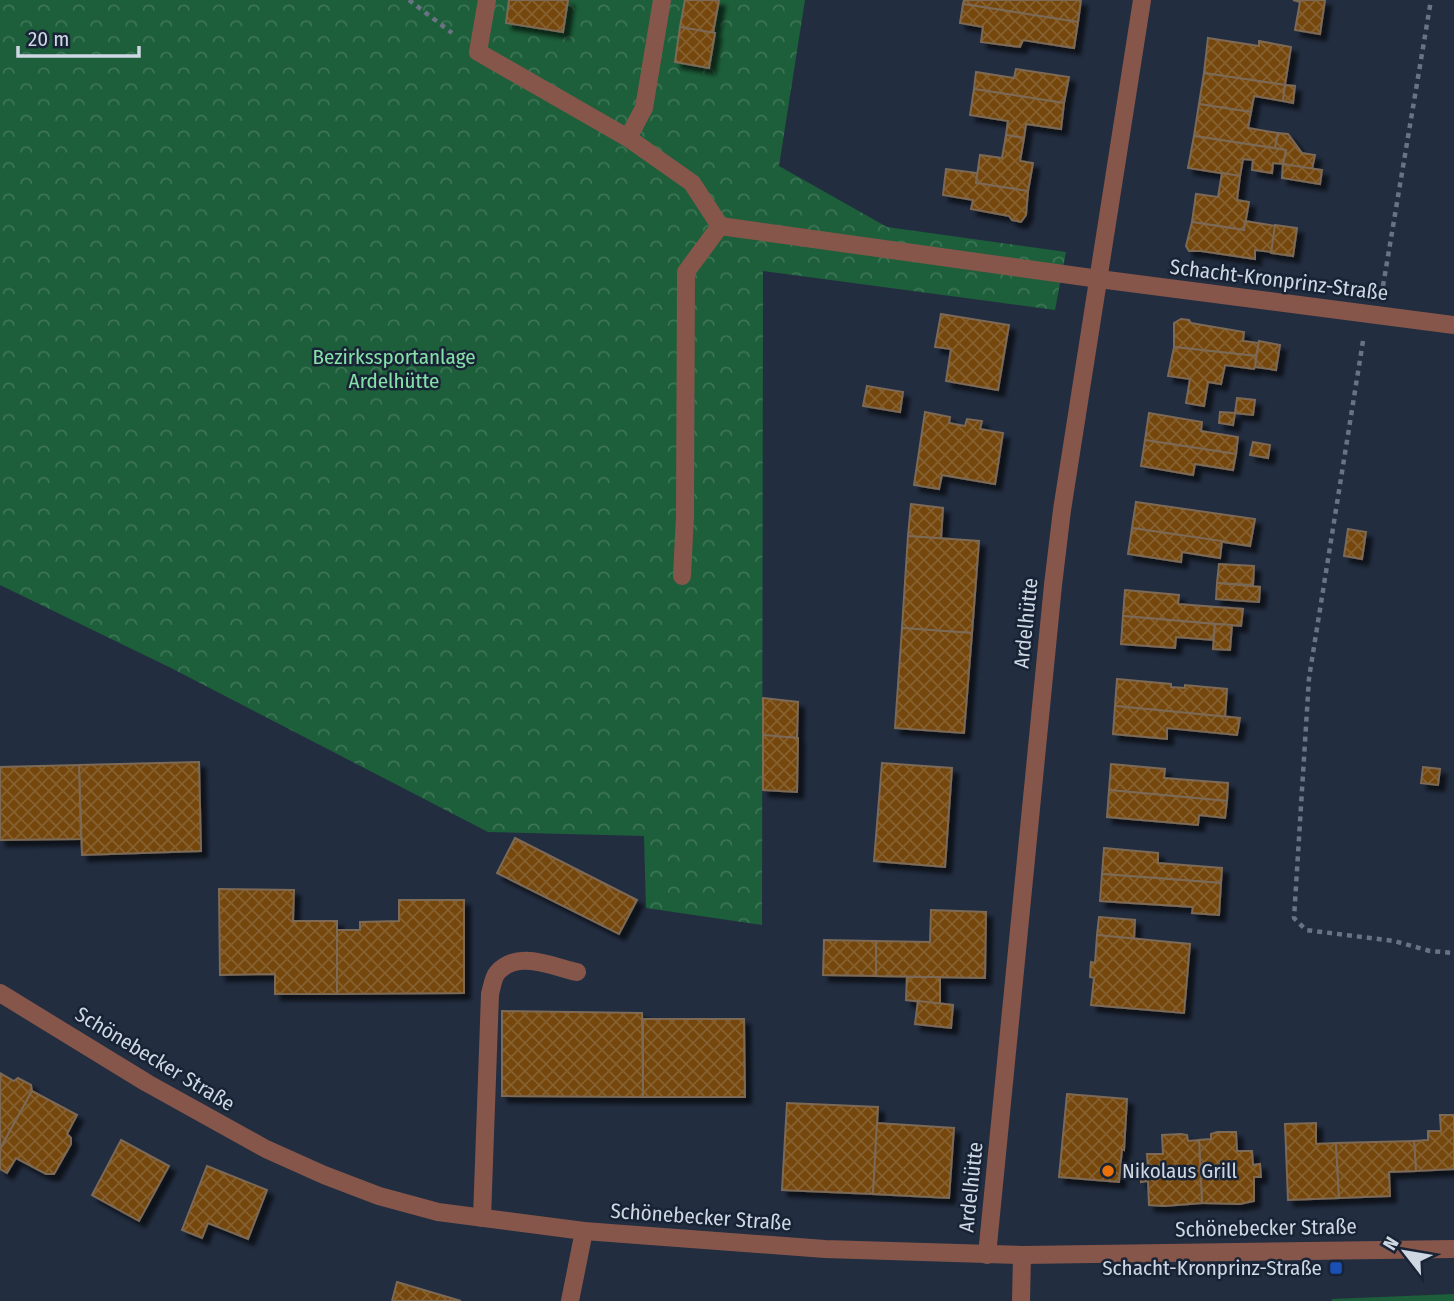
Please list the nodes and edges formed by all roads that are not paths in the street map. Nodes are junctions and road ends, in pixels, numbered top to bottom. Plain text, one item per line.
1 (487, 0) edge
2 (662, 0) edge
3 (1142, 0) edge
4 (628, 138) junction
5 (720, 226) junction
6 (1099, 279) junction
7 (1454, 325) edge
8 (682, 576) dead end
9 (577, 972) dead end
10 (0, 993) edge
11 (482, 1218) junction
12 (584, 1231) junction
13 (1454, 1249) edge
14 (987, 1255) junction
15 (1021, 1255) junction
16 (570, 1301) edge
17 (1021, 1301) edge

1 - 4 street
2 - 4 street
3 - 6 street, Ardelhütte
4 - 5 street
5 - 6 street, Schacht-Kronprinz-Straße
5 - 8 street
6 - 7 street, Schacht-Kronprinz-Straße
6 - 14 street, Ardelhütte
9 - 11 street
10 - 11 street, Schönebecker Straße
11 - 12 street, Schönebecker Straße
12 - 14 street, Schönebecker Straße
12 - 16 street
13 - 15 street, Schönebecker Straße
14 - 15 street, Schönebecker Straße
15 - 17 street

